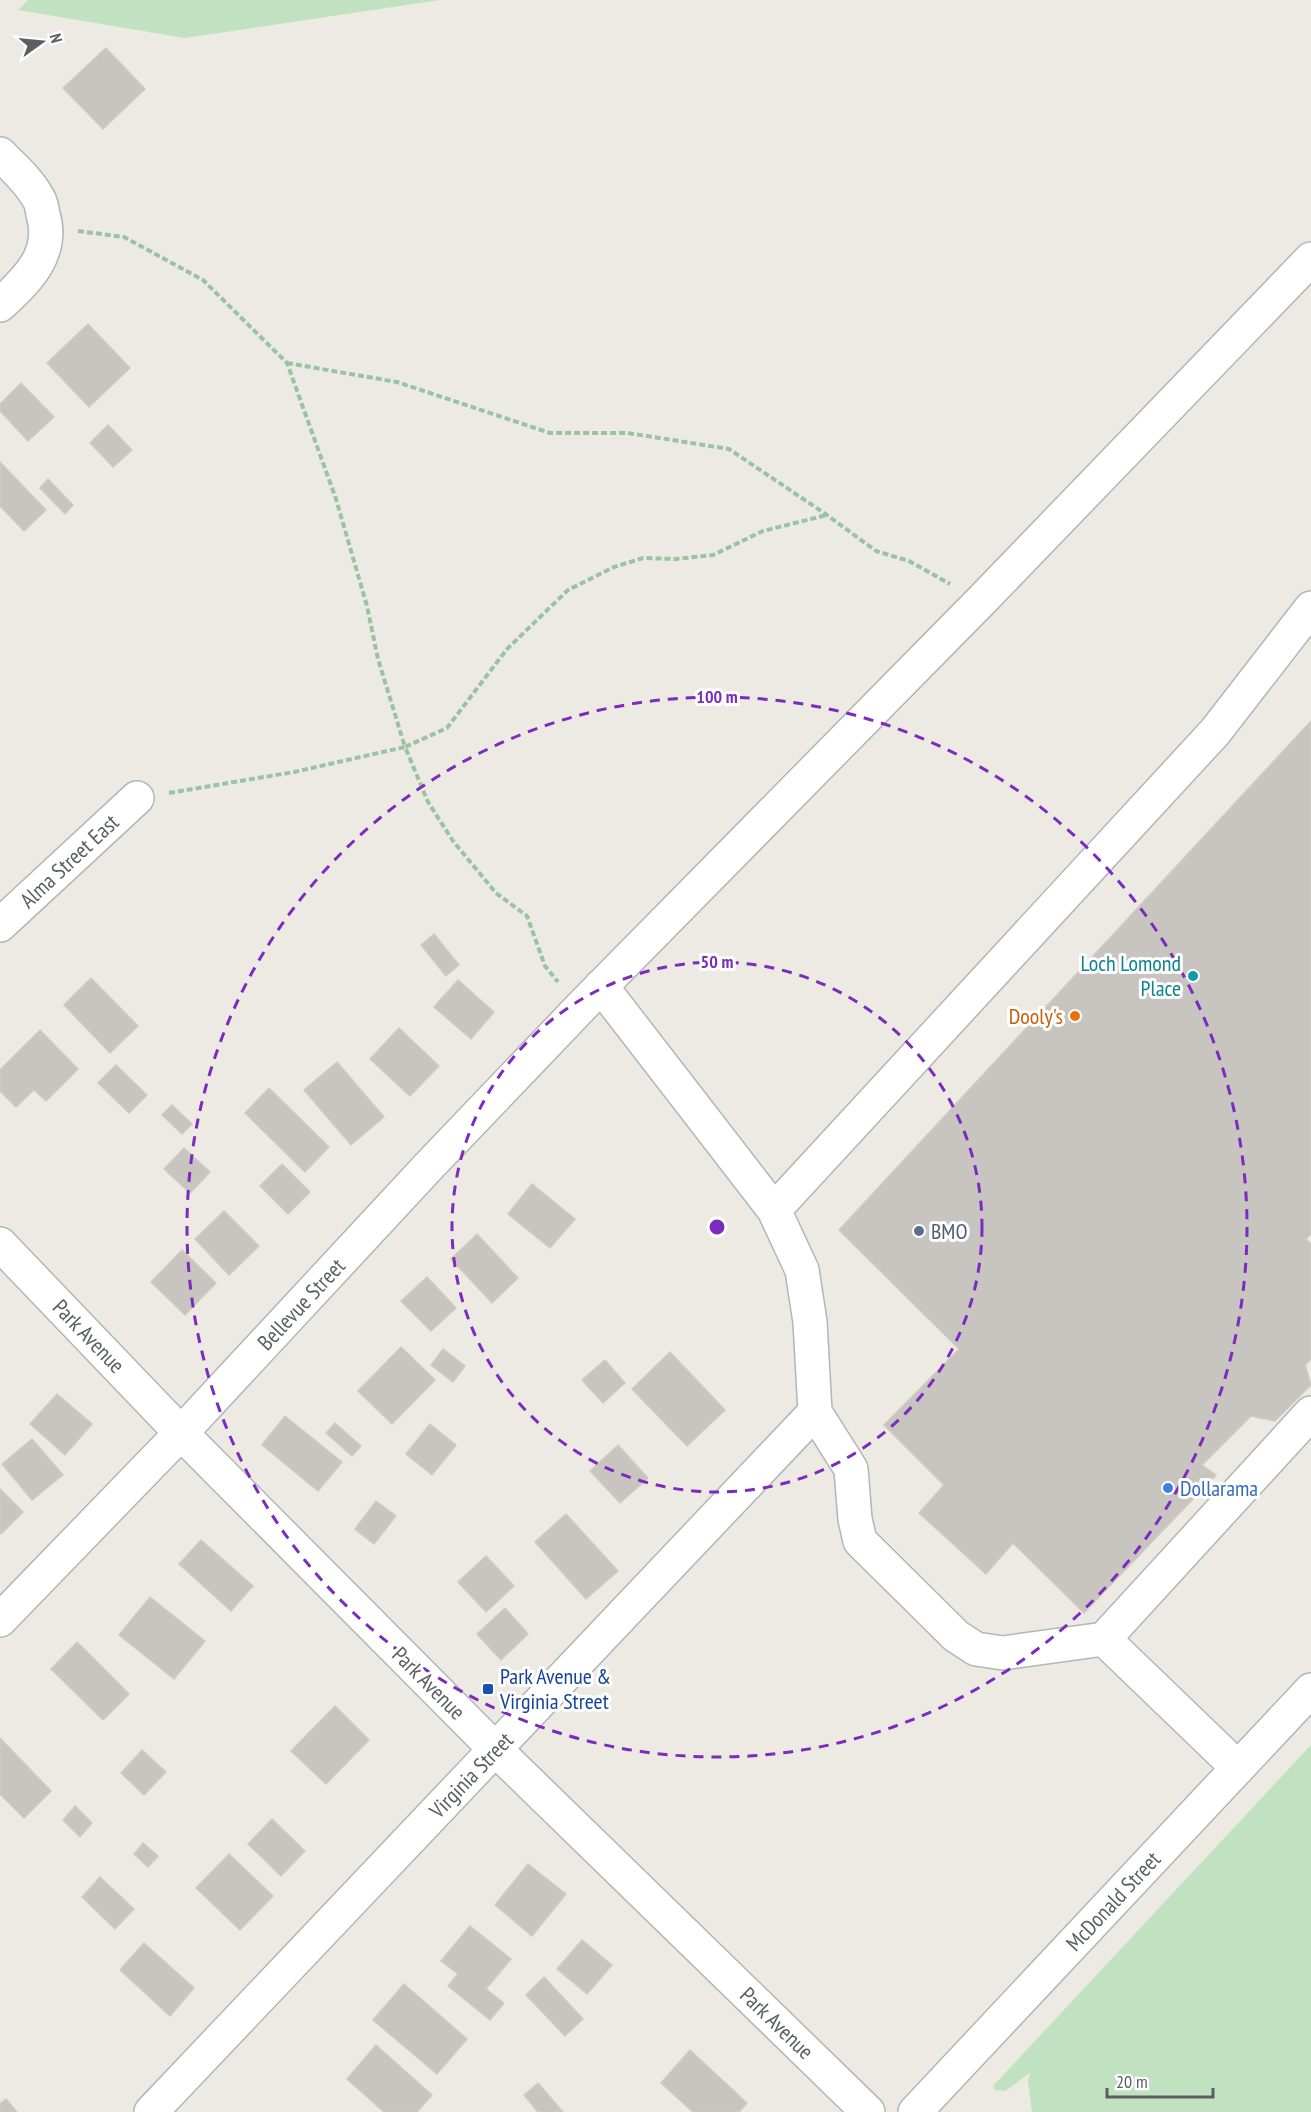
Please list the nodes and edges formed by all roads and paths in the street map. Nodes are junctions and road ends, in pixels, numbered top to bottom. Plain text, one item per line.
1 (0, 154) edge
2 (47, 226) junction
3 (1311, 260) edge
4 (0, 305) edge
5 (287, 363) junction
6 (828, 515) junction
7 (981, 601) junction
8 (1311, 608) edge
9 (405, 747) junction
10 (137, 798) joint
11 (0, 925) edge
12 (590, 997) junction
13 (774, 1210) junction
14 (0, 1244) edge
15 (815, 1412) junction
16 (1311, 1413) edge
17 (181, 1433) junction
18 (0, 1620) edge
19 (1104, 1639) junction
20 (1311, 1690) edge
21 (496, 1750) junction
22 (1238, 1768) junction
23 (151, 2112) edge
24 (868, 2112) edge
25 (915, 2112) edge

1 - 2 street
2 - 4 street
2 - 5 path
3 - 7 street, Bellevue Street
5 - 6 path
5 - 9 path
6 - 7 path
6 - 9 path
7 - 12 street, Bellevue Street
8 - 13 street
9 - 10 path
9 - 12 path
10 - 11 street, Alma Street East
12 - 13 street
12 - 17 street, Bellevue Street
13 - 15 street
14 - 17 street, Park Avenue
15 - 19 street
15 - 21 street, Virginia Street
16 - 19 street
17 - 18 street, Bellevue Street
17 - 21 street, Park Avenue
19 - 22 street
20 - 22 street, McDonald Street
21 - 23 street, Virginia Street
21 - 24 street, Park Avenue
22 - 25 street, McDonald Street

